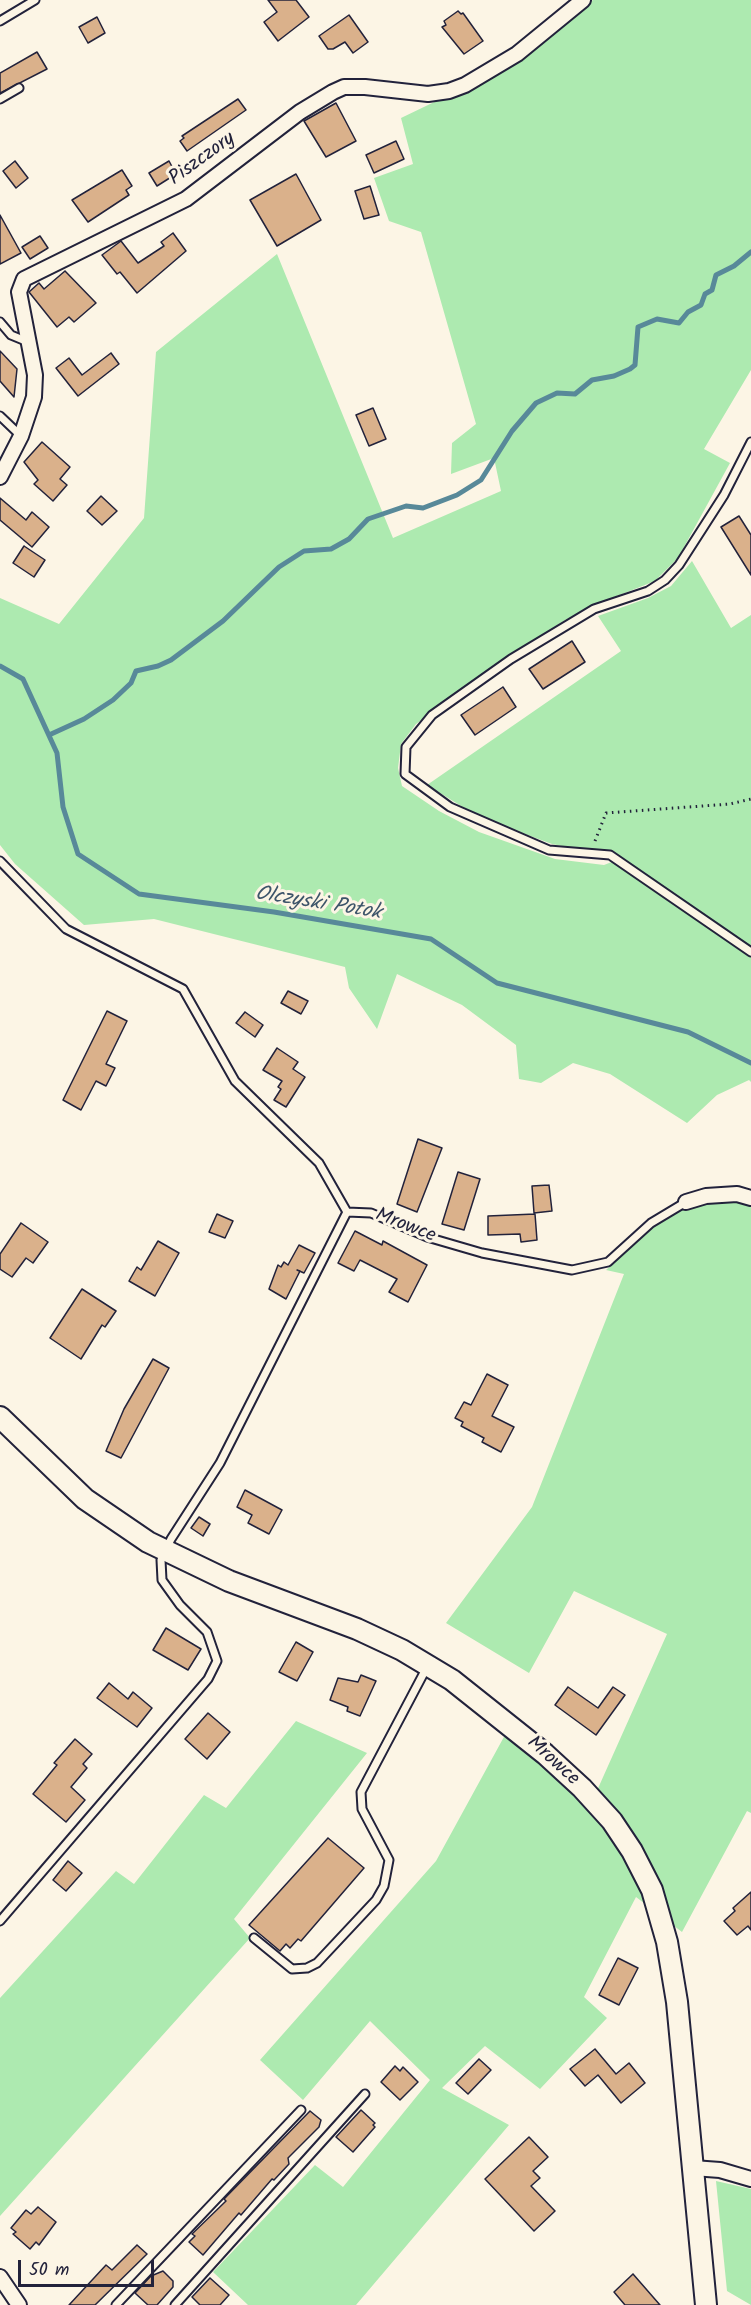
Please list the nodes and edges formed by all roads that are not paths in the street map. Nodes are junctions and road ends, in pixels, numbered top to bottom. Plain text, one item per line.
1 (35, 0) edge
2 (583, 0) edge
3 (0, 21) edge
4 (19, 88) dead end
5 (0, 99) edge
6 (0, 322) edge
7 (28, 342) junction
8 (0, 416) edge
9 (21, 436) junction
10 (751, 442) edge
11 (0, 477) edge
12 (0, 861) edge
13 (751, 952) edge
14 (751, 1198) edge
15 (686, 1202) joint
16 (347, 1212) junction
17 (0, 1417) edge
18 (165, 1552) junction
19 (428, 1665) junction
20 (0, 1921) edge
21 (254, 1938) dead end
22 (365, 2094) dead end
23 (301, 2110) dead end
24 (693, 2168) junction
25 (751, 2179) edge
26 (0, 2277) edge
27 (19, 2305) edge
28 (116, 2305) edge
29 (176, 2305) edge
30 (706, 2305) edge

1 - 3 lane
2 - 7 street, Piszczory
4 - 5 lane
6 - 7 lane
7 - 9 street, Piszczory
8 - 9 lane
9 - 11 street, Piszczory
10 - 13 lane
12 - 16 lane
14 - 15 street, Mrowce
15 - 16 lane, Mrowce
16 - 18 lane, Mrowce
17 - 18 street, Mrowce
18 - 19 street, Mrowce
18 - 20 lane
19 - 21 lane
19 - 24 street, Mrowce
22 - 29 lane
23 - 28 lane
24 - 25 street
24 - 30 street, Mrowce
26 - 27 street

